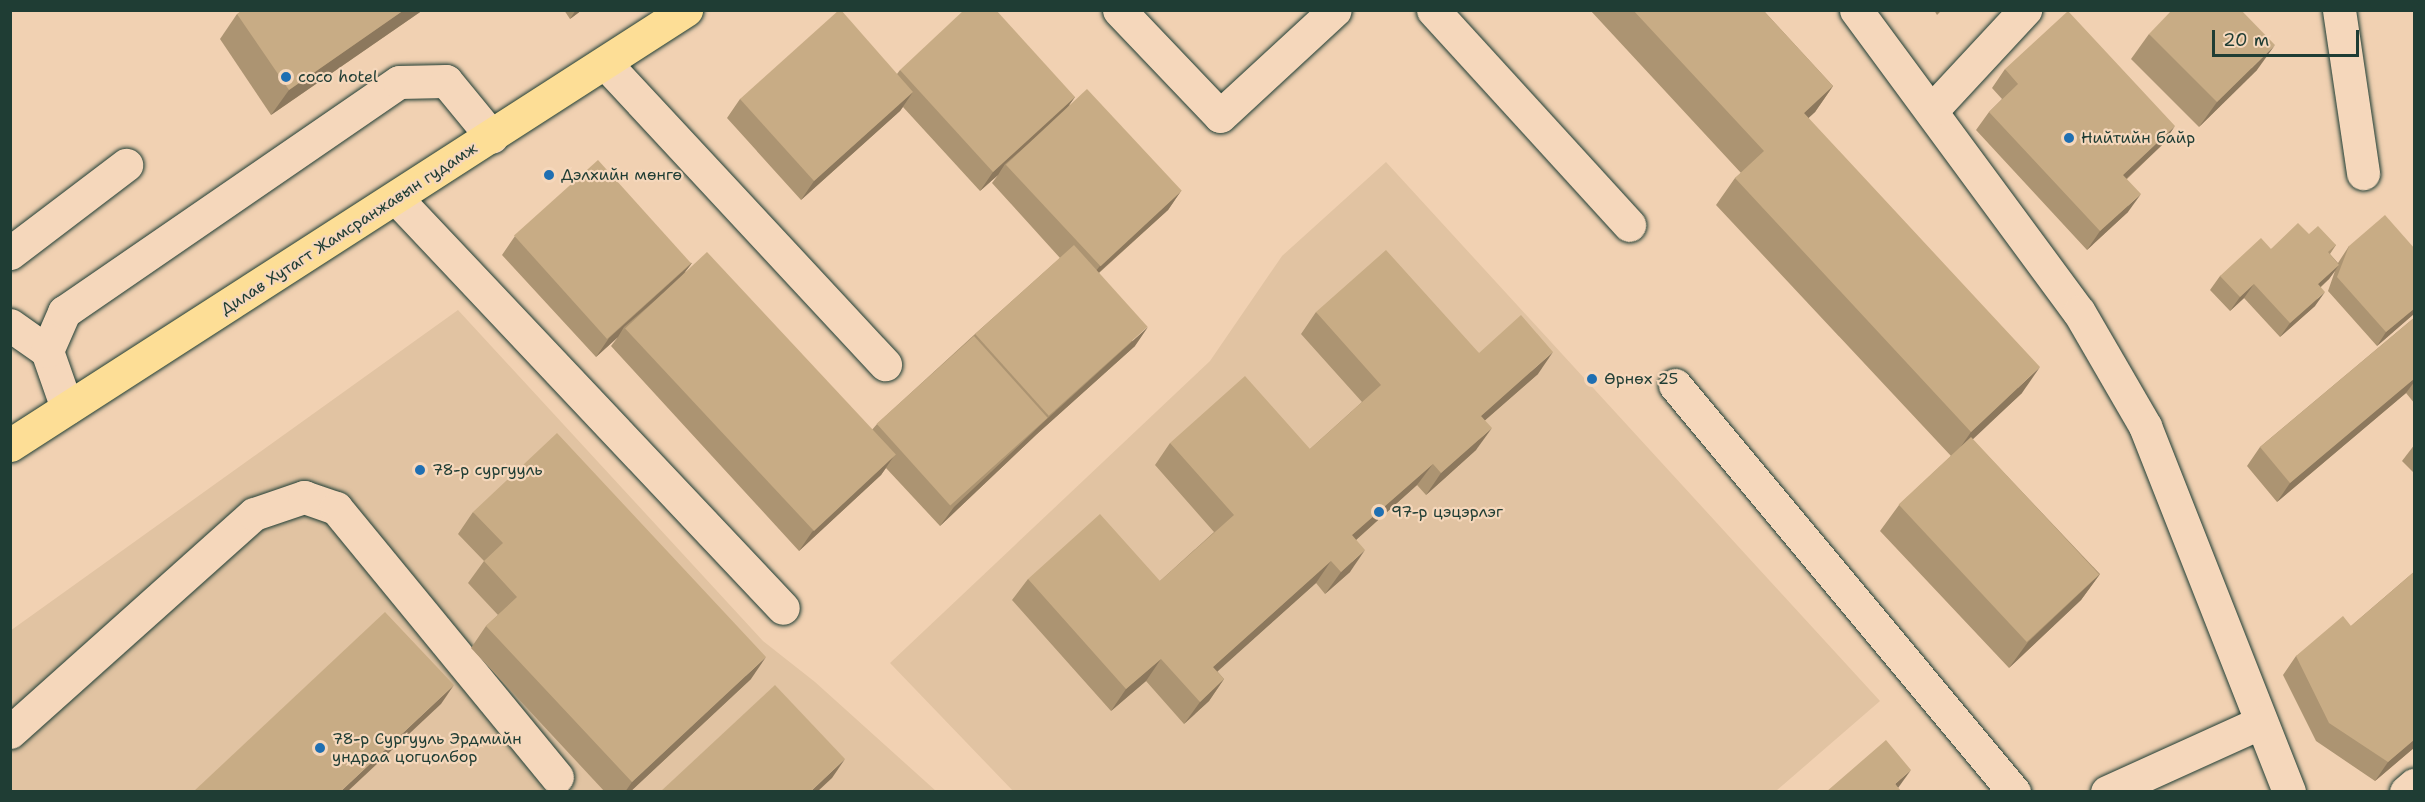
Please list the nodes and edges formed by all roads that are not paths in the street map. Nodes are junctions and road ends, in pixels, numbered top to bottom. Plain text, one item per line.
1 (686, 10) edge
2 (1119, 10) edge
3 (1335, 10) edge
4 (1433, 10) edge
5 (1856, 10) edge
6 (2025, 10) edge
7 (2339, 10) edge
8 (606, 64) junction
9 (1932, 110) junction
10 (492, 137) junction
11 (126, 165) dead end
12 (2363, 173) dead end
13 (397, 199) junction
14 (1629, 225) dead end
15 (10, 253) edge
16 (10, 325) edge
17 (47, 351) junction
18 (885, 364) dead end
19 (1675, 385) dead end
20 (67, 408) junction
21 (10, 445) edge
22 (783, 608) dead end
23 (2261, 722) junction
24 (10, 732) edge
25 (556, 777) dead end
26 (2415, 785) edge
27 (2014, 792) edge
28 (2108, 792) edge
29 (2289, 792) edge
30 (2406, 792) edge

1 - 8 main road, Дилав Хутагт Жамсранжавын гудамж
2 - 3 street
4 - 14 street
5 - 9 street
6 - 9 street
7 - 12 street
8 - 10 main road, Дилав Хутагт Жамсранжавын гудамж
8 - 18 street
9 - 23 street
10 - 13 main road, Дилав Хутагт Жамсранжавын гудамж
10 - 17 street
11 - 15 street
13 - 20 main road, Дилав Хутагт Жамсранжавын гудамж
13 - 22 street
16 - 17 street
17 - 20 street
19 - 27 street
20 - 21 main road, Дилав Хутагт Жамсранжавын гудамж
23 - 28 street
23 - 29 street
24 - 25 street
26 - 30 street

